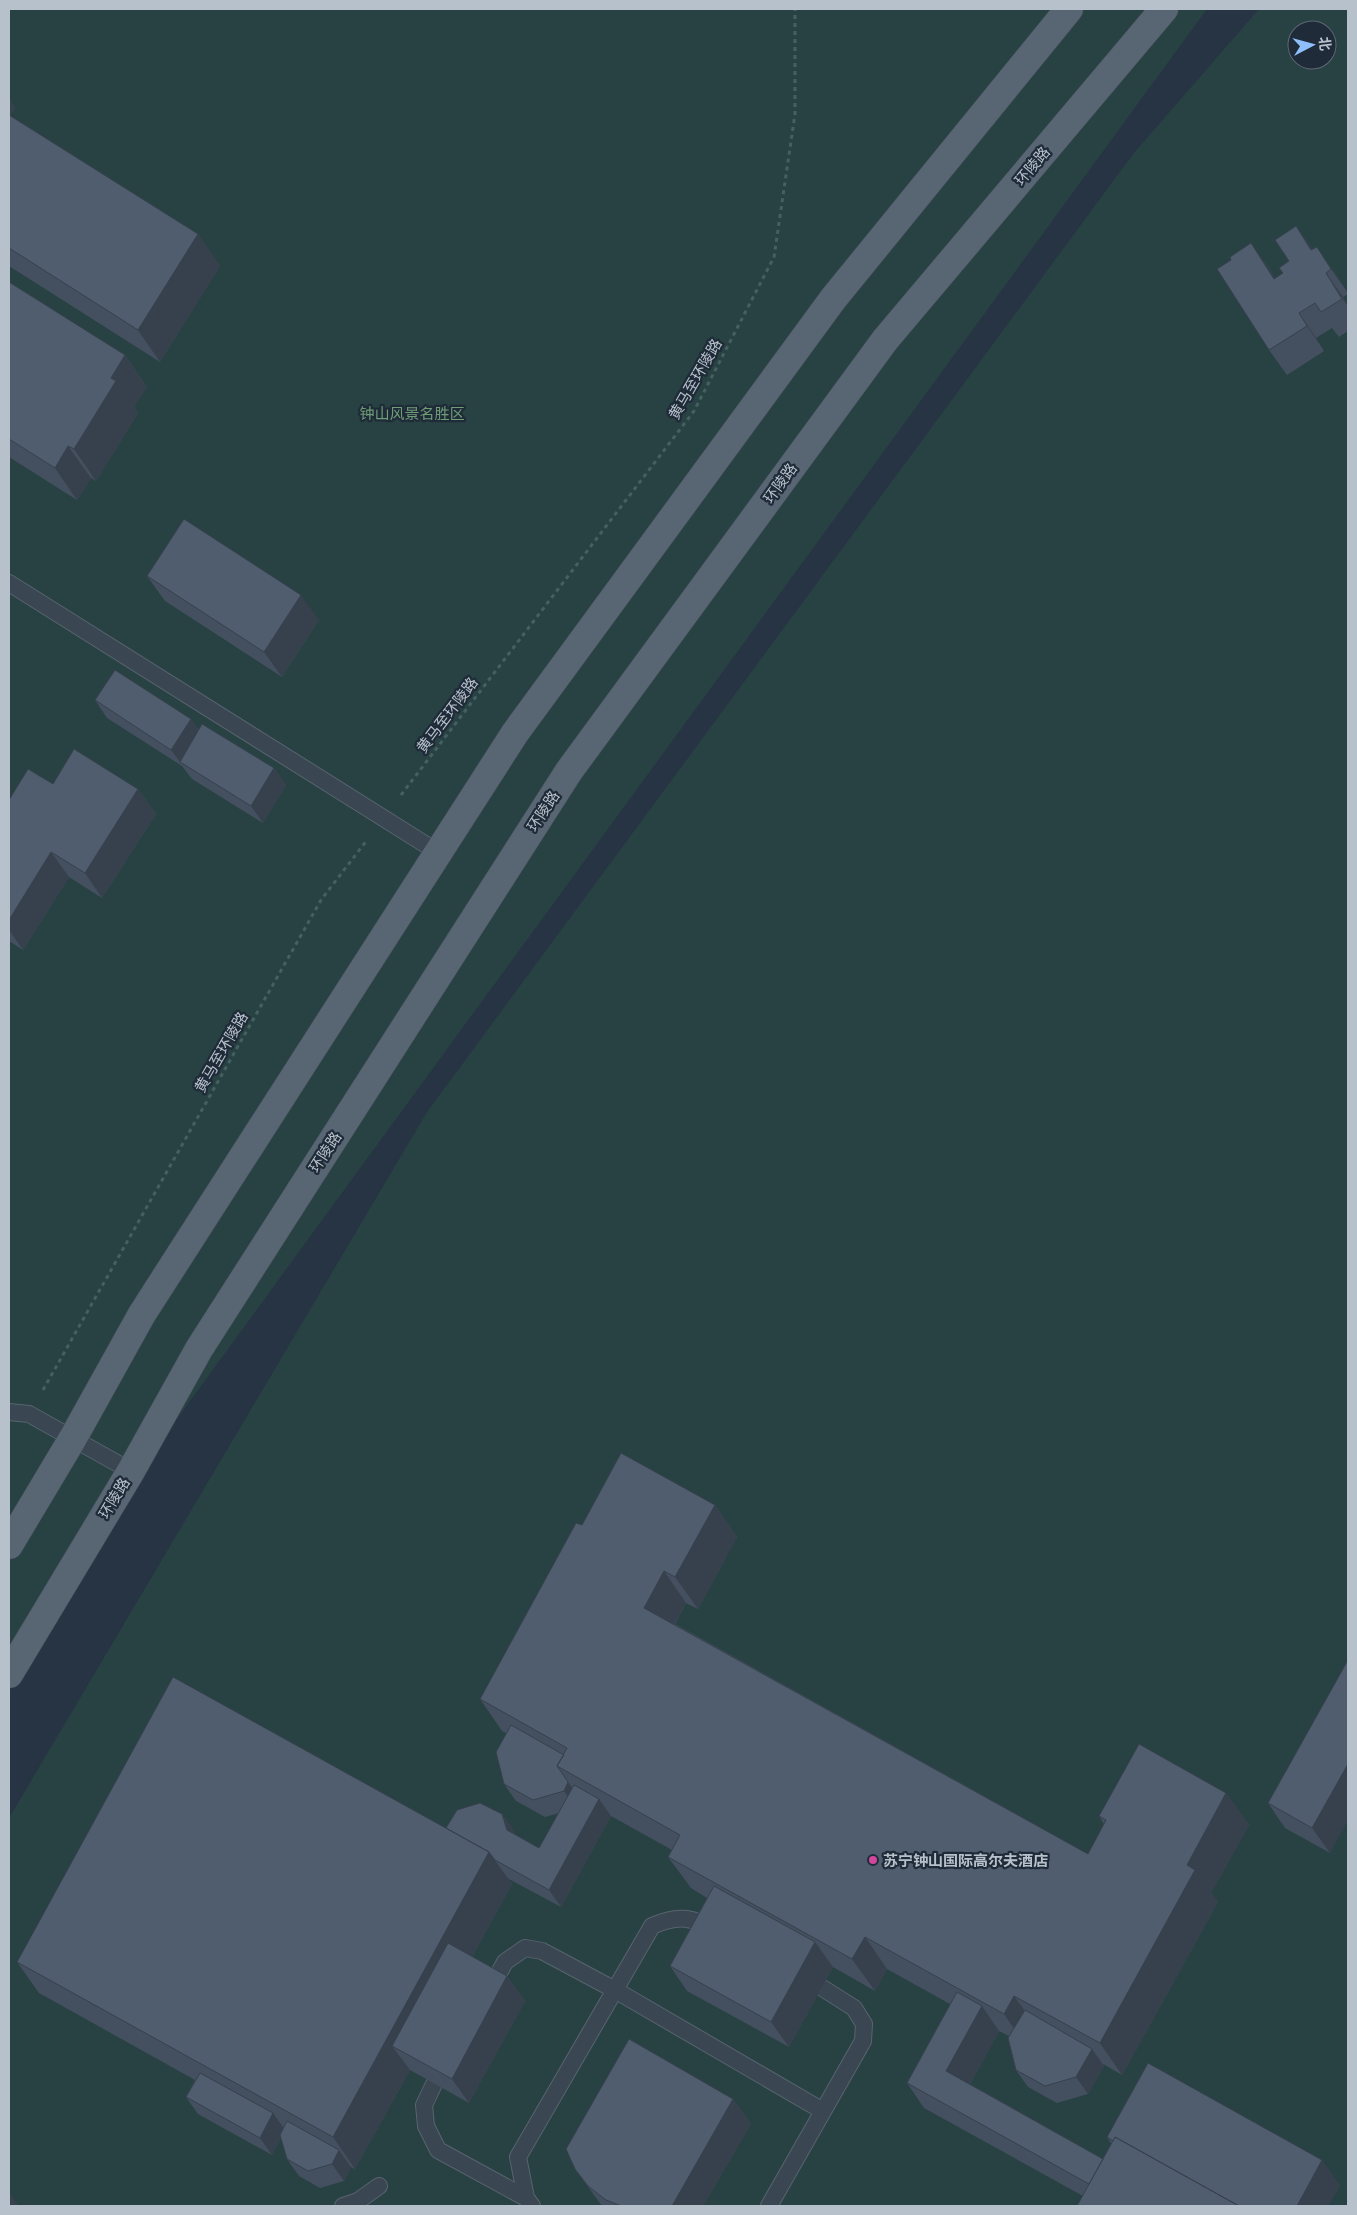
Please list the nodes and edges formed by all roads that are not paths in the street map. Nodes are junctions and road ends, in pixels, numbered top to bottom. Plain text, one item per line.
1 (1069, 9) edge
2 (1164, 9) edge
3 (9, 583) edge
4 (438, 853) junction
5 (9, 1412) edge
6 (73, 1438) junction
7 (131, 1471) junction
8 (9, 1546) edge
9 (9, 1674) edge
10 (718, 1928) edge
11 (494, 1982) edge
12 (824, 1989) dead end
13 (615, 1990) junction
14 (434, 2084) edge
15 (823, 2111) junction
16 (379, 2186) dead end
17 (529, 2202) edge
18 (343, 2206) edge
19 (769, 2206) edge

1 - 4 main road
2 - 7 main road, 环陵路
3 - 4 lane
4 - 6 main road
5 - 6 lane
6 - 7 lane
6 - 8 main road
7 - 9 main road, 环陵路
10 - 13 lane
11 - 13 lane
12 - 15 lane
13 - 15 lane
13 - 17 lane
14 - 17 lane
15 - 19 lane
16 - 18 lane

